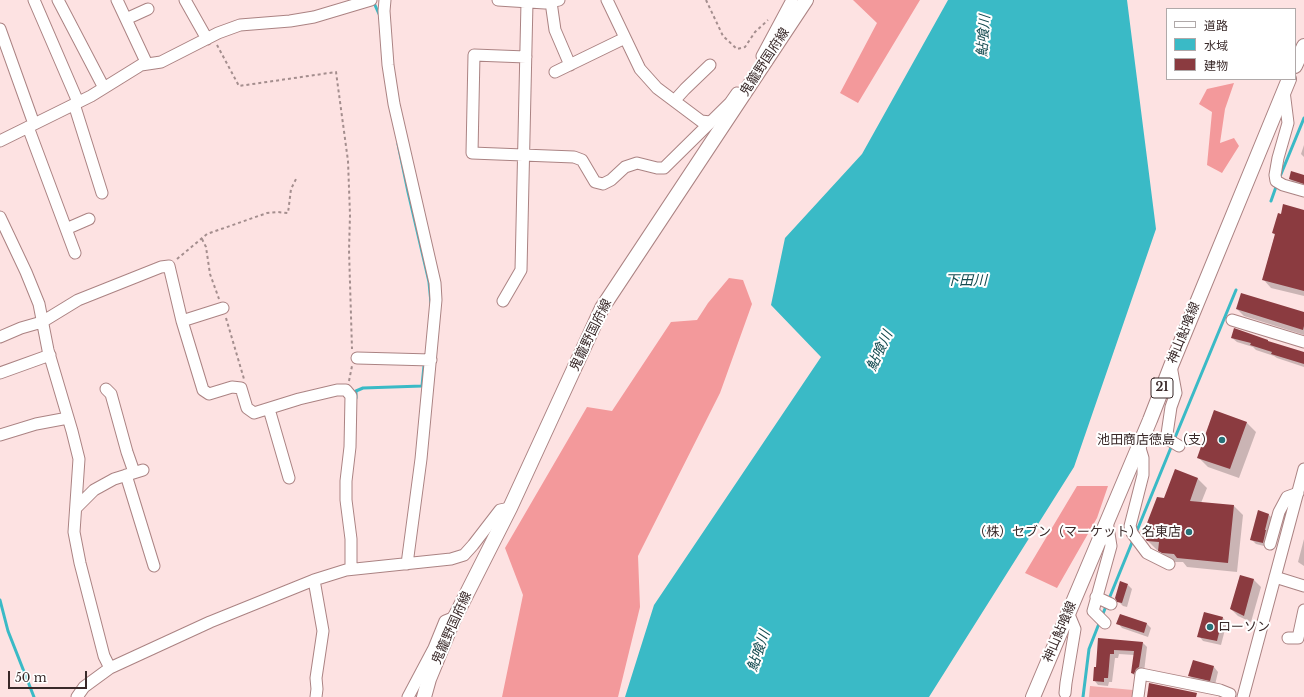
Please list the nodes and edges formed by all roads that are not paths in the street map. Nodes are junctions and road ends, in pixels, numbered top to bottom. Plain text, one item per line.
1 (34, 0) edge
2 (58, 0) edge
3 (117, 0) edge
4 (185, 0) edge
5 (371, 0) edge
6 (385, 0) edge
7 (498, 0) edge
8 (607, 0) edge
9 (792, 0) edge
10 (806, 0) edge
11 (555, 1) edge
12 (532, 2) edge
13 (148, 9) dead end
14 (126, 19) junction
15 (0, 29) edge
16 (210, 37) junction
17 (625, 38) junction
18 (1304, 46) edge
19 (526, 57) junction
20 (147, 64) junction
21 (1296, 64) edge
22 (570, 65) junction
23 (710, 65) dead end
24 (555, 72) dead end
25 (753, 80) junction
26 (1287, 85) edge
27 (104, 88) junction
28 (675, 100) junction
29 (76, 103) junction
30 (710, 122) junction
31 (31, 126) junction
32 (0, 141) edge
33 (524, 154) junction
34 (1304, 191) edge
35 (102, 193) dead end
36 (0, 217) edge
37 (89, 219) dead end
38 (66, 229) junction
39 (76, 253) dead end
40 (503, 301) dead end
41 (223, 308) dead end
42 (1232, 320) dead end
43 (182, 321) junction
44 (42, 322) junction
45 (0, 337) edge
46 (1304, 342) edge
47 (50, 354) junction
48 (354, 359) road end
49 (431, 360) junction
50 (1170, 366) junction
51 (0, 373) edge
52 (106, 389) dead end
53 (269, 409) junction
54 (68, 418) junction
55 (0, 436) edge
56 (1139, 445) junction
57 (1179, 446) dead end
58 (1304, 469) edge
59 (134, 472) junction
60 (289, 478) dead end
61 (1298, 493) junction
62 (76, 508) junction
63 (510, 508) junction
64 (1107, 518) junction
65 (1270, 544) dead end
66 (407, 564) junction
67 (1170, 564) dead end
68 (154, 566) dead end
69 (351, 570) junction
70 (1275, 578) junction
71 (314, 580) junction
72 (1304, 586) edge
73 (1096, 597) junction
74 (1110, 604) dead end
75 (1304, 610) edge
76 (1068, 612) junction
77 (456, 617) junction
78 (1105, 623) dead end
79 (1288, 638) dead end
80 (110, 668) junction
81 (1065, 693) dead end
82 (78, 697) edge
83 (316, 697) edge
84 (408, 697) edge
85 (424, 697) edge
86 (1033, 697) edge
87 (1138, 697) edge
88 (1229, 697) edge
89 (1243, 697) edge

1 - 29 street
2 - 27 street
3 - 14 street
4 - 16 street
5 - 16 street
6 - 49 street
7 - 12 street
8 - 17 street
9 - 25 street
10 - 25 main road, 鬼籠野国府線
11 - 12 street
11 - 22 street
12 - 19 street
13 - 14 street
14 - 20 street
15 - 31 street
16 - 20 street
17 - 22 street
17 - 28 street
18 - 21 main road
19 - 33 street
19 - 33 street
20 - 27 street
22 - 24 street
23 - 28 street
25 - 30 street
25 - 63 main road, 鬼籠野国府線
26 - 34 street
26 - 50 main road, 神山鮎喰線 / 21
27 - 29 street
28 - 30 street
29 - 31 street
29 - 35 street
30 - 33 street
31 - 32 street
31 - 38 street
33 - 40 street
36 - 44 street
37 - 38 street
38 - 39 street
41 - 43 street
42 - 46 street
43 - 44 street
43 - 53 street
44 - 45 street
44 - 47 street
47 - 51 street
47 - 54 street
48 - 49 street
49 - 66 street
50 - 56 main road, 神山鮎喰線 / 21
50 - 57 street
52 - 59 street
53 - 60 street
53 - 69 street
54 - 55 street
54 - 62 street
56 - 64 main road, 神山鮎喰線 / 21
56 - 67 street
58 - 61 street
59 - 62 street
59 - 68 street
61 - 65 street
61 - 70 street
62 - 80 street
63 - 66 street
63 - 77 main road, 鬼籠野国府線
64 - 73 street
64 - 76 main road, 神山鮎喰線 / 21
66 - 69 street
69 - 71 street
70 - 72 street
70 - 89 street
71 - 80 street
71 - 83 street
73 - 74 street
73 - 78 street
75 - 79 street
76 - 81 street
76 - 86 main road, 神山鮎喰線 / 21
77 - 84 street
77 - 85 main road, 鬼籠野国府線
80 - 82 street
87 - 88 street

